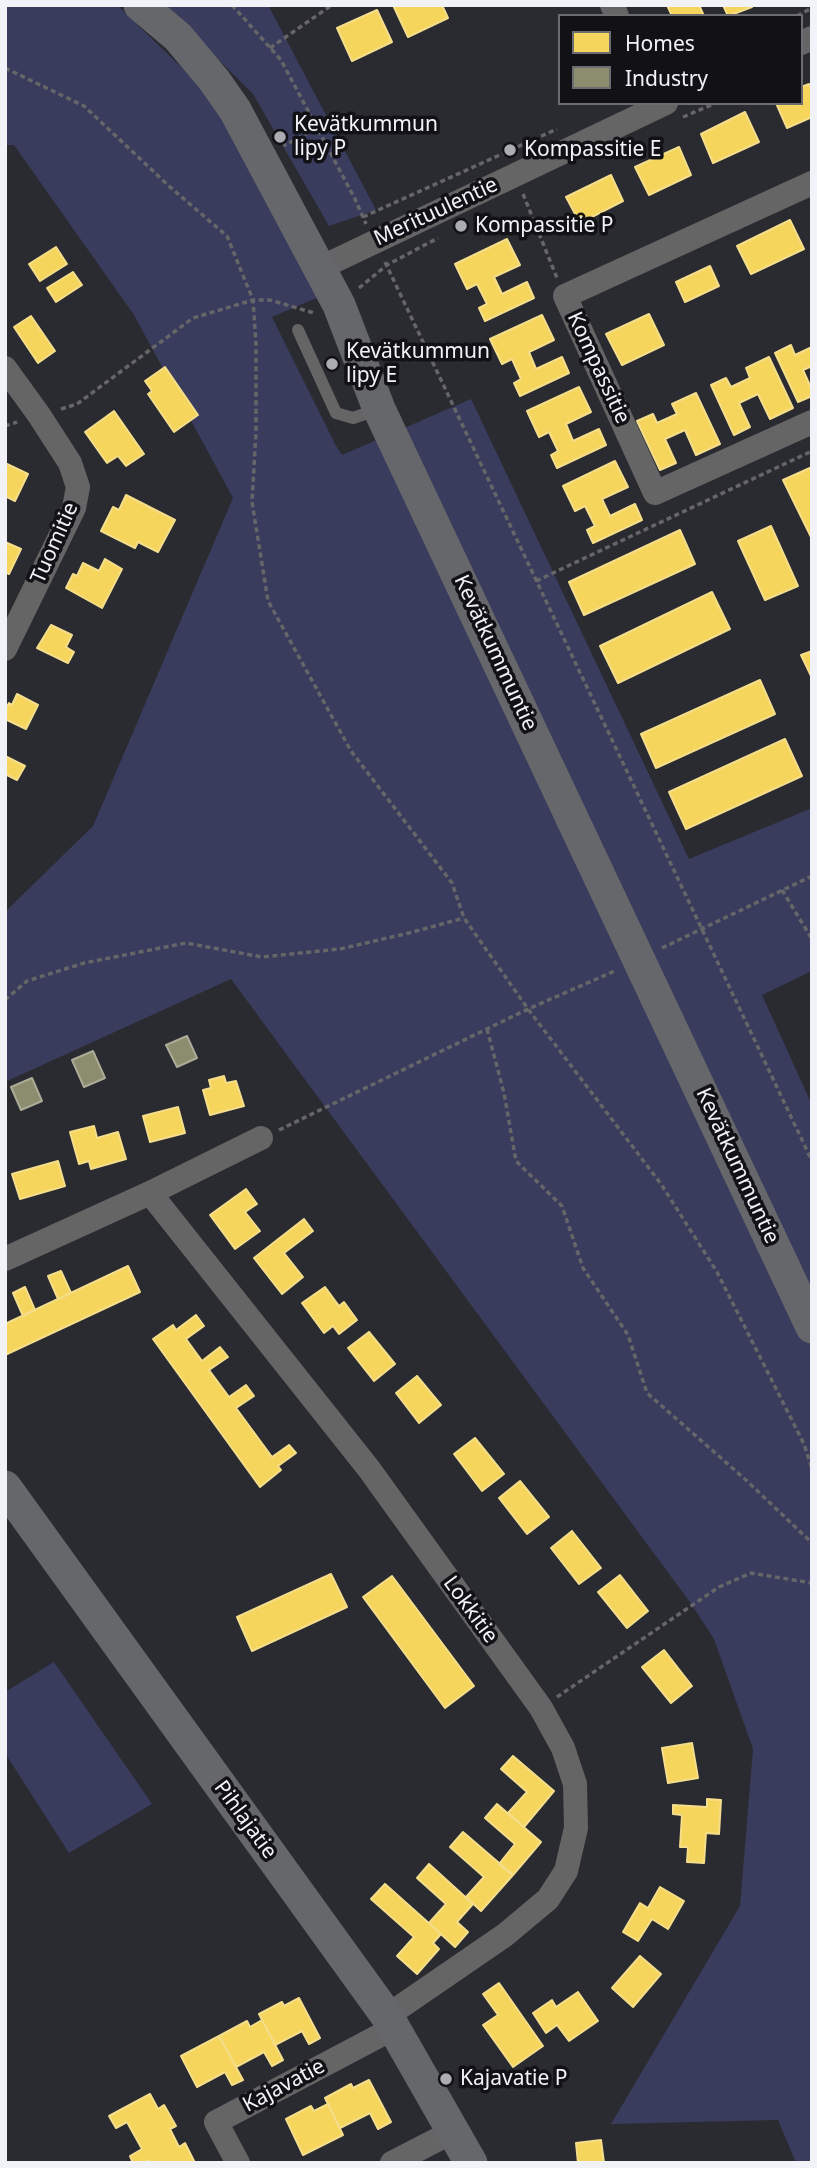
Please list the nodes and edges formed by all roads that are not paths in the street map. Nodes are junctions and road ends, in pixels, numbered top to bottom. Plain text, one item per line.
1 (140, 5) edge
2 (659, 105) edge
3 (812, 183) edge
4 (320, 268) junction
5 (299, 330) dead end
6 (5, 368) edge
7 (379, 409) junction
8 (811, 423) edge
9 (5, 649) edge
10 (261, 1138) road end
11 (150, 1193) junction
12 (5, 1259) edge
13 (812, 1327) edge
14 (5, 1487) edge
15 (390, 2022) junction
16 (454, 2131) junction
17 (238, 2163) edge
18 (392, 2163) edge
19 (471, 2163) edge

1 - 4 street, Kevätkummuntie
2 - 4 street, Merituulentie
3 - 8 street, Kompassitie
4 - 7 street, Kevätkummuntie
5 - 7 lane
6 - 9 street, Tuomitie
7 - 13 street, Kevätkummuntie
10 - 11 street
11 - 12 street
11 - 15 street, Lokkitie
14 - 15 street, Pihlajatie
15 - 16 street, Pihlajatie
15 - 17 street, Kajavatie
16 - 18 street
16 - 19 street, Pihlajatie

